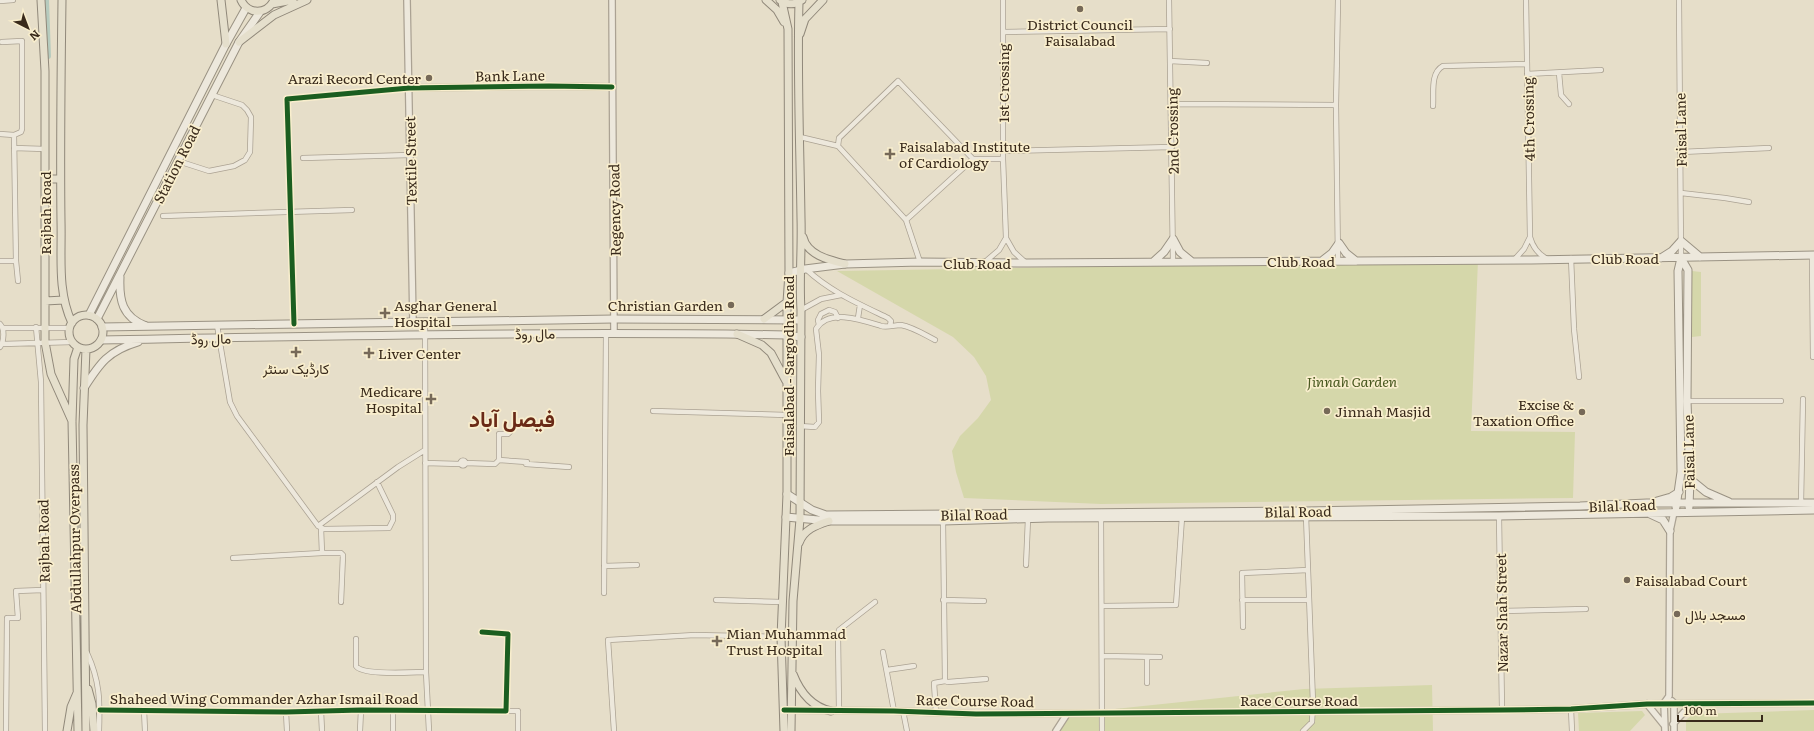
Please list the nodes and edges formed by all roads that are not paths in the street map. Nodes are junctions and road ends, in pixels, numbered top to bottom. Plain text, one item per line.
1 (13, 0) edge
2 (42, 0) edge
3 (62, 0) edge
4 (221, 0) edge
5 (241, 0) edge
6 (293, 0) edge
7 (307, 0) edge
8 (408, 0) edge
9 (612, 0) edge
10 (766, 0) edge
11 (823, 0) edge
12 (1003, 0) edge
13 (1169, 0) edge
14 (1338, 0) edge
15 (1526, 0) edge
16 (1679, 0) edge
17 (0, 1) edge
18 (781, 1) edge
19 (800, 1) edge
20 (273, 2) edge
21 (246, 8) junction
22 (260, 12) junction
23 (788, 29) junction
24 (1170, 29) junction
25 (1003, 32) junction
26 (2, 42) dead end
27 (239, 42) junction
28 (798, 42) junction
29 (226, 44) junction
30 (797, 51) junction
31 (788, 52) junction
32 (1170, 61) junction
33 (1207, 63) dead end
34 (1527, 64) junction
35 (1601, 70) dead end
36 (1559, 72) junction
37 (1527, 74) junction
38 (612, 87) junction
39 (409, 88) junction
40 (212, 95) junction
41 (1171, 104) junction
42 (1569, 104) dead end
43 (1336, 105) junction
44 (1433, 106) dead end
45 (0, 134) edge
46 (14, 135) junction
47 (800, 137) junction
48 (838, 146) junction
49 (1172, 147) junction
50 (14, 148) junction
51 (1769, 148) dead end
52 (45, 149) junction
53 (1004, 151) junction
54 (1681, 152) junction
55 (410, 156) junction
56 (303, 158) dead end
57 (973, 159) junction
58 (1003, 160) junction
59 (178, 161) junction
60 (45, 179) junction
61 (60, 179) junction
62 (1681, 193) junction
63 (1749, 202) dead end
64 (352, 210) dead end
65 (290, 212) junction
66 (163, 216) dead end
67 (906, 220) junction
68 (801, 230) junction
69 (1530, 237) junction
70 (1006, 238) junction
71 (1173, 239) junction
72 (1681, 241) junction
73 (1339, 243) junction
74 (1813, 255) edge
75 (1700, 257) junction
76 (1571, 258) junction
77 (1661, 258) junction
78 (1681, 258) junction
79 (1515, 259) junction
80 (1547, 259) junction
81 (1323, 260) junction
82 (0, 261) edge
83 (16, 261) junction
84 (1191, 261) junction
85 (1338, 261) junction
86 (1357, 261) junction
87 (920, 262) junction
88 (1152, 262) junction
89 (1173, 262) junction
90 (984, 263) junction
91 (1027, 263) junction
92 (845, 264) junction
93 (803, 269) junction
94 (120, 273) junction
95 (789, 273) junction
96 (18, 280) dead end
97 (841, 295) junction
98 (64, 300) junction
99 (45, 301) junction
100 (787, 302) junction
101 (860, 305) junction
102 (801, 310) junction
103 (89, 315) junction
104 (838, 318) junction
105 (858, 318) junction
106 (97, 319) junction
107 (614, 319) junction
108 (764, 319) junction
109 (788, 320) junction
110 (800, 320) junction
111 (425, 322) junction
112 (413, 323) junction
113 (0, 324) edge
114 (294, 324) junction
115 (71, 325) junction
116 (217, 325) junction
117 (819, 325) junction
118 (890, 325) junction
119 (36, 327) junction
120 (45, 327) junction
121 (3, 328) junction
122 (102, 328) junction
123 (151, 328) junction
124 (606, 333) junction
125 (614, 333) junction
126 (737, 334) junction
127 (425, 335) junction
128 (787, 335) junction
129 (800, 337) junction
130 (220, 338) junction
131 (147, 339) junction
132 (100, 340) junction
133 (935, 340) dead end
134 (42, 343) junction
135 (1, 346) edge
136 (79, 346) junction
137 (1813, 357) dead end
138 (1579, 377) dead end
139 (787, 383) junction
140 (84, 388) junction
141 (1803, 400) dead end
142 (1687, 401) junction
143 (1781, 401) dead end
144 (653, 411) dead end
145 (787, 415) junction
146 (72, 421) junction
147 (799, 426) junction
148 (510, 432) dead end
149 (425, 450) junction
150 (499, 460) junction
151 (425, 463) junction
152 (569, 468) dead end
153 (1690, 479) junction
154 (377, 482) junction
155 (1679, 492) junction
156 (787, 494) junction
157 (800, 503) junction
158 (1647, 503) junction
159 (1732, 503) junction
160 (1801, 503) junction
161 (1814, 503) edge
162 (1677, 504) junction
163 (1689, 504) junction
164 (1814, 510) edge
165 (1645, 512) junction
166 (1674, 512) junction
167 (1688, 513) junction
168 (1306, 516) junction
169 (1499, 516) junction
170 (786, 517) junction
171 (1182, 517) junction
172 (1101, 518) junction
173 (800, 519) junction
174 (1028, 519) junction
175 (830, 521) junction
176 (943, 521) junction
177 (320, 527) junction
178 (1670, 531) junction
179 (796, 550) junction
180 (322, 553) junction
181 (233, 558) dead end
182 (637, 565) dead end
183 (1026, 565) dead end
184 (604, 566) junction
185 (1308, 570) junction
186 (44, 590) junction
187 (604, 593) dead end
188 (716, 600) dead end
189 (944, 600) junction
190 (1242, 600) junction
191 (1309, 600) junction
192 (984, 601) dead end
193 (341, 602) dead end
194 (782, 602) junction
195 (875, 602) dead end
196 (1102, 606) junction
197 (1586, 609) dead end
198 (1501, 611) junction
199 (1243, 627) dead end
200 (482, 632) dead end
201 (781, 636) junction
202 (356, 639) dead end
203 (85, 649) junction
204 (883, 652) dead end
205 (1102, 656) junction
206 (1160, 657) dead end
207 (1147, 658) junction
208 (914, 666) dead end
209 (792, 670) junction
210 (887, 670) junction
211 (426, 672) junction
212 (85, 677) junction
213 (986, 679) dead end
214 (945, 681) junction
215 (1147, 683) dead end
216 (78, 689) junction
217 (1669, 696) junction
218 (1674, 703) junction
219 (1696, 703) junction
220 (1814, 703) edge
221 (1647, 704) junction
222 (1664, 704) junction
223 (1571, 709) junction
224 (100, 710) junction
225 (144, 710) junction
226 (361, 710) junction
227 (393, 710) junction
228 (428, 710) junction
229 (787, 710) junction
230 (1502, 710) junction
231 (321, 711) junction
232 (506, 711) junction
233 (835, 711) junction
234 (894, 711) junction
235 (903, 711) junction
236 (286, 712) junction
237 (936, 712) junction
238 (1312, 712) junction
239 (1103, 713) junction
240 (1067, 714) junction
241 (1673, 724) junction
242 (1664, 728) edge
243 (6, 731) edge
244 (45, 731) edge
245 (67, 731) edge
246 (78, 731) edge
247 (86, 731) edge
248 (94, 731) edge
249 (99, 731) edge
250 (145, 731) edge
251 (287, 731) edge
252 (322, 731) edge
253 (360, 731) edge
254 (393, 731) edge
255 (429, 731) edge
256 (518, 731) edge
257 (614, 731) edge
258 (784, 731) edge
259 (792, 731) edge
260 (907, 731) edge
261 (1056, 731) edge
262 (1102, 731) edge
263 (1303, 731) edge
264 (1572, 731) edge
265 (1674, 731) edge

1 - 17 street
2 - 52 main road, Rajbah Road
3 - 61 main road, Rajbah Road
4 - 29 main road
5 - 21 main road
6 - 20 main road
7 - 27 main road
8 - 39 street, Textile Street
9 - 38 street, Regency Road
10 - 23 main road
11 - 28 main road
12 - 25 street, 1st Crossing
13 - 24 street, 2nd Crossing
14 - 43 street
15 - 34 street, 4th Crossing
16 - 54 street, Faisal Lane
18 - 19 main road
18 - 23 main road, Faisalabad - Sargodha Road
19 - 28 main road, Faisalabad - Sargodha Road
20 - 22 main road
21 - 22 main road
21 - 29 main road, Station Road
22 - 27 main road, Station Road
23 - 31 main road, Faisalabad - Sargodha Road
24 - 25 street
24 - 32 street, 2nd Crossing
25 - 53 street, 1st Crossing
26 - 46 street
27 - 40 main road, Station Road
28 - 30 main road, Faisalabad - Sargodha Road
29 - 103 main road, Station Road
30 - 31 main road
30 - 47 main road, Faisalabad - Sargodha Road
31 - 95 main road, Faisalabad - Sargodha Road
32 - 33 street
32 - 41 street, 2nd Crossing
34 - 37 street, 4th Crossing
34 - 44 street
35 - 36 street
36 - 37 street
36 - 42 street
37 - 69 street, 4th Crossing
38 - 39 street, Bank Lane
38 - 107 street, Regency Road
39 - 55 street, Textile Street
39 - 65 street
40 - 59 main road, Station Road
40 - 59 street
41 - 43 street
41 - 49 street, 2nd Crossing
43 - 73 street
45 - 46 street
46 - 50 street
47 - 48 street
47 - 68 main road, Faisalabad - Sargodha Road
48 - 57 street
48 - 67 street
49 - 53 street
49 - 71 street, 2nd Crossing
50 - 52 street
50 - 83 street
51 - 54 street
52 - 60 main road, Rajbah Road
53 - 58 street, 1st Crossing
54 - 62 street, Faisal Lane
55 - 56 street
55 - 112 street, Textile Street
57 - 58 street
57 - 67 street
58 - 70 street, 1st Crossing
59 - 94 main road, Station Road
60 - 61 main road
60 - 99 main road, Rajbah Road
61 - 98 main road, Rajbah Road
62 - 63 street
62 - 72 street, Faisal Lane
64 - 65 street
65 - 66 street
65 - 114 street
67 - 87 street
68 - 92 main road
68 - 93 main road, Faisalabad - Sargodha Road
69 - 79 street
69 - 80 street
70 - 90 street
70 - 91 street
71 - 84 main road
71 - 88 main road
71 - 89 street, 2nd Crossing
72 - 75 main road
72 - 77 main road
72 - 78 street, Faisal Lane
73 - 81 main road
73 - 85 street
73 - 86 main road
74 - 75 main road, Club Road
74 - 137 street
75 - 78 main road, Club Road
76 - 77 main road, Club Road
76 - 80 main road, Club Road
76 - 138 street
77 - 78 main road, Club Road
78 - 142 main road, Faisal Lane
78 - 155 main road, Faisal Lane
79 - 80 main road, Club Road
79 - 86 main road, Club Road
81 - 84 main road, Club Road
81 - 85 main road, Club Road
82 - 83 street
83 - 96 street
84 - 89 main road, Club Road
85 - 86 main road, Club Road
87 - 90 main road, Club Road
87 - 92 main road, Club Road
88 - 89 main road, Club Road
88 - 91 main road, Club Road
90 - 91 main road, Club Road
92 - 93 main road, Club Road
93 - 95 main road, Club Road
93 - 97 street
93 - 102 main road, Faisalabad - Sargodha Road
94 - 106 main road, Station Road
94 - 123 main road
95 - 100 main road, Faisalabad - Sargodha Road
97 - 101 street
97 - 102 street
98 - 99 main road
98 - 115 main road, Rajbah Road
99 - 120 main road, Rajbah Road
100 - 108 main road
100 - 109 main road, Faisalabad - Sargodha Road
101 - 105 street
101 - 118 street
102 - 110 main road, Faisalabad - Sargodha Road
103 - 106 main road
103 - 115 main road
104 - 105 street
104 - 117 street
104 - 117 street
105 - 118 street
106 - 122 main road
107 - 108 main road, مال روڈ
107 - 111 main road, مال روڈ
107 - 125 street, Regency Road
108 - 109 main road, مال روڈ
109 - 110 main road, مال روڈ
109 - 128 main road, Faisalabad - Sargodha Road
110 - 129 main road, Faisalabad - Sargodha Road
111 - 112 main road, مال روڈ
111 - 127 street, Shaheed Wing Commander Azhar Ismail Road
112 - 114 main road, مال روڈ
113 - 121 street
114 - 116 main road, مال روڈ
115 - 120 street
115 - 136 main road
116 - 123 main road, مال روڈ
116 - 130 street
117 - 147 street
118 - 133 street
119 - 120 street
119 - 121 street
119 - 134 street, Rajbah Road
120 - 134 main road, Rajbah Road
121 - 135 street
122 - 123 main road, مال روڈ
122 - 132 main road
124 - 125 main road, مال روڈ
124 - 127 main road, مال روڈ
124 - 184 street
125 - 126 main road, مال روڈ
126 - 128 main road, مال روڈ
126 - 139 main road
127 - 130 main road, مال روڈ
127 - 149 street, Shaheed Wing Commander Azhar Ismail Road
128 - 129 main road, مال روڈ
128 - 139 main road, Faisalabad - Sargodha Road
129 - 147 main road, Faisalabad - Sargodha Road
130 - 131 main road, مال روڈ
130 - 177 street
131 - 132 main road, مال روڈ
131 - 140 main road
132 - 136 main road
134 - 135 street
134 - 136 street
134 - 146 main road, Rajbah Road
134 - 186 street, Rajbah Road
136 - 140 main road, Abdullahpur Overpass
136 - 146 main road, Abdullahpur Overpass
139 - 145 main road, Faisalabad - Sargodha Road
140 - 203 main road, Abdullahpur Overpass
141 - 160 street
142 - 143 street
142 - 153 main road, Faisal Lane
144 - 145 street
145 - 156 main road, Faisalabad - Sargodha Road
146 - 216 main road, Abdullahpur Overpass
147 - 157 main road, Faisalabad - Sargodha Road
148 - 150 street
149 - 151 street, Shaheed Wing Commander Azhar Ismail Road
149 - 154 street
150 - 151 street
150 - 152 street
151 - 211 street, Shaheed Wing Commander Azhar Ismail Road
153 - 159 main road
153 - 163 main road, Faisal Lane
154 - 177 street
154 - 177 street
155 - 158 main road
155 - 162 main road, Faisal Lane
156 - 157 main road, Bilal Road
156 - 170 main road, Faisalabad - Sargodha Road
157 - 158 main road, Bilal Road
157 - 173 main road, Faisalabad - Sargodha Road
158 - 162 main road, Bilal Road
159 - 160 main road, Bilal Road
159 - 163 main road, Bilal Road
160 - 161 main road, Bilal Road
162 - 163 main road, Bilal Road
162 - 166 main road, Faisal Lane
163 - 167 main road, Faisal Lane
164 - 167 main road, Bilal Road
165 - 166 main road, Bilal Road
165 - 169 main road, Bilal Road
165 - 178 main road
166 - 167 main road, Bilal Road
166 - 178 street
168 - 169 main road, Bilal Road
168 - 171 main road, Bilal Road
168 - 185 street
169 - 198 street, Nazar Shah Street
170 - 173 main road, Bilal Road
170 - 194 main road, Faisalabad - Sargodha Road
171 - 172 main road, Bilal Road
171 - 196 street
172 - 174 main road, Bilal Road
172 - 196 street
173 - 175 main road, Bilal Road
173 - 179 main road, Faisalabad - Sargodha Road
174 - 176 main road, Bilal Road
174 - 183 street
175 - 176 main road, Bilal Road
175 - 179 main road
176 - 189 street
177 - 180 street
178 - 217 street
179 - 209 main road, Faisalabad - Sargodha Road
180 - 181 street
180 - 193 street
182 - 184 street
184 - 187 street
185 - 190 street
185 - 191 street
186 - 243 street
186 - 244 street, Rajbah Road
188 - 194 street
189 - 192 street
189 - 214 street
190 - 191 street
190 - 199 street
191 - 238 street
194 - 201 main road, Faisalabad - Sargodha Road
195 - 233 street
196 - 205 street
197 - 198 street
198 - 230 street, Nazar Shah Street
200 - 232 street
201 - 229 main road, Faisalabad - Sargodha Road
201 - 257 street
202 - 211 street
203 - 212 main road, Abdullahpur Overpass
203 - 224 street
204 - 210 street
205 - 207 street
205 - 239 street
206 - 207 street
207 - 215 street
208 - 210 street
209 - 229 main road, Faisalabad - Sargodha Road
209 - 233 main road
210 - 234 street
211 - 228 street, Shaheed Wing Commander Azhar Ismail Road
212 - 247 main road, Abdullahpur Overpass
212 - 248 main road
213 - 214 street
214 - 237 street
216 - 245 main road
216 - 246 main road, Abdullahpur Overpass
217 - 218 street
217 - 222 street
218 - 219 street, Race Course Road
218 - 222 street, Race Course Road
218 - 241 street
219 - 220 street, Race Course Road
219 - 241 street
221 - 222 street, Race Course Road
221 - 223 street, Race Course Road
221 - 242 street
222 - 242 street
223 - 230 street, Race Course Road
223 - 264 street
224 - 225 street, Shaheed Wing Commander Azhar Ismail Road
224 - 249 street
225 - 236 street, Shaheed Wing Commander Azhar Ismail Road
225 - 250 street
226 - 227 street, Shaheed Wing Commander Azhar Ismail Road
226 - 231 street, Shaheed Wing Commander Azhar Ismail Road
226 - 253 street
227 - 228 street, Shaheed Wing Commander Azhar Ismail Road
227 - 254 street
228 - 232 street
228 - 255 street
229 - 233 street, Race Course Road
229 - 258 main road, Faisalabad - Sargodha Road
229 - 259 main road, Faisalabad - Sargodha Road
230 - 238 street, Race Course Road
231 - 236 street, Shaheed Wing Commander Azhar Ismail Road
231 - 252 street
232 - 256 street
233 - 234 street, Race Course Road
234 - 235 street, Race Course Road
235 - 237 street, Race Course Road
235 - 260 street
236 - 251 street
237 - 240 street, Race Course Road
238 - 239 street, Race Course Road
238 - 263 street
239 - 240 street, Race Course Road
239 - 262 street
240 - 261 street
241 - 265 street

